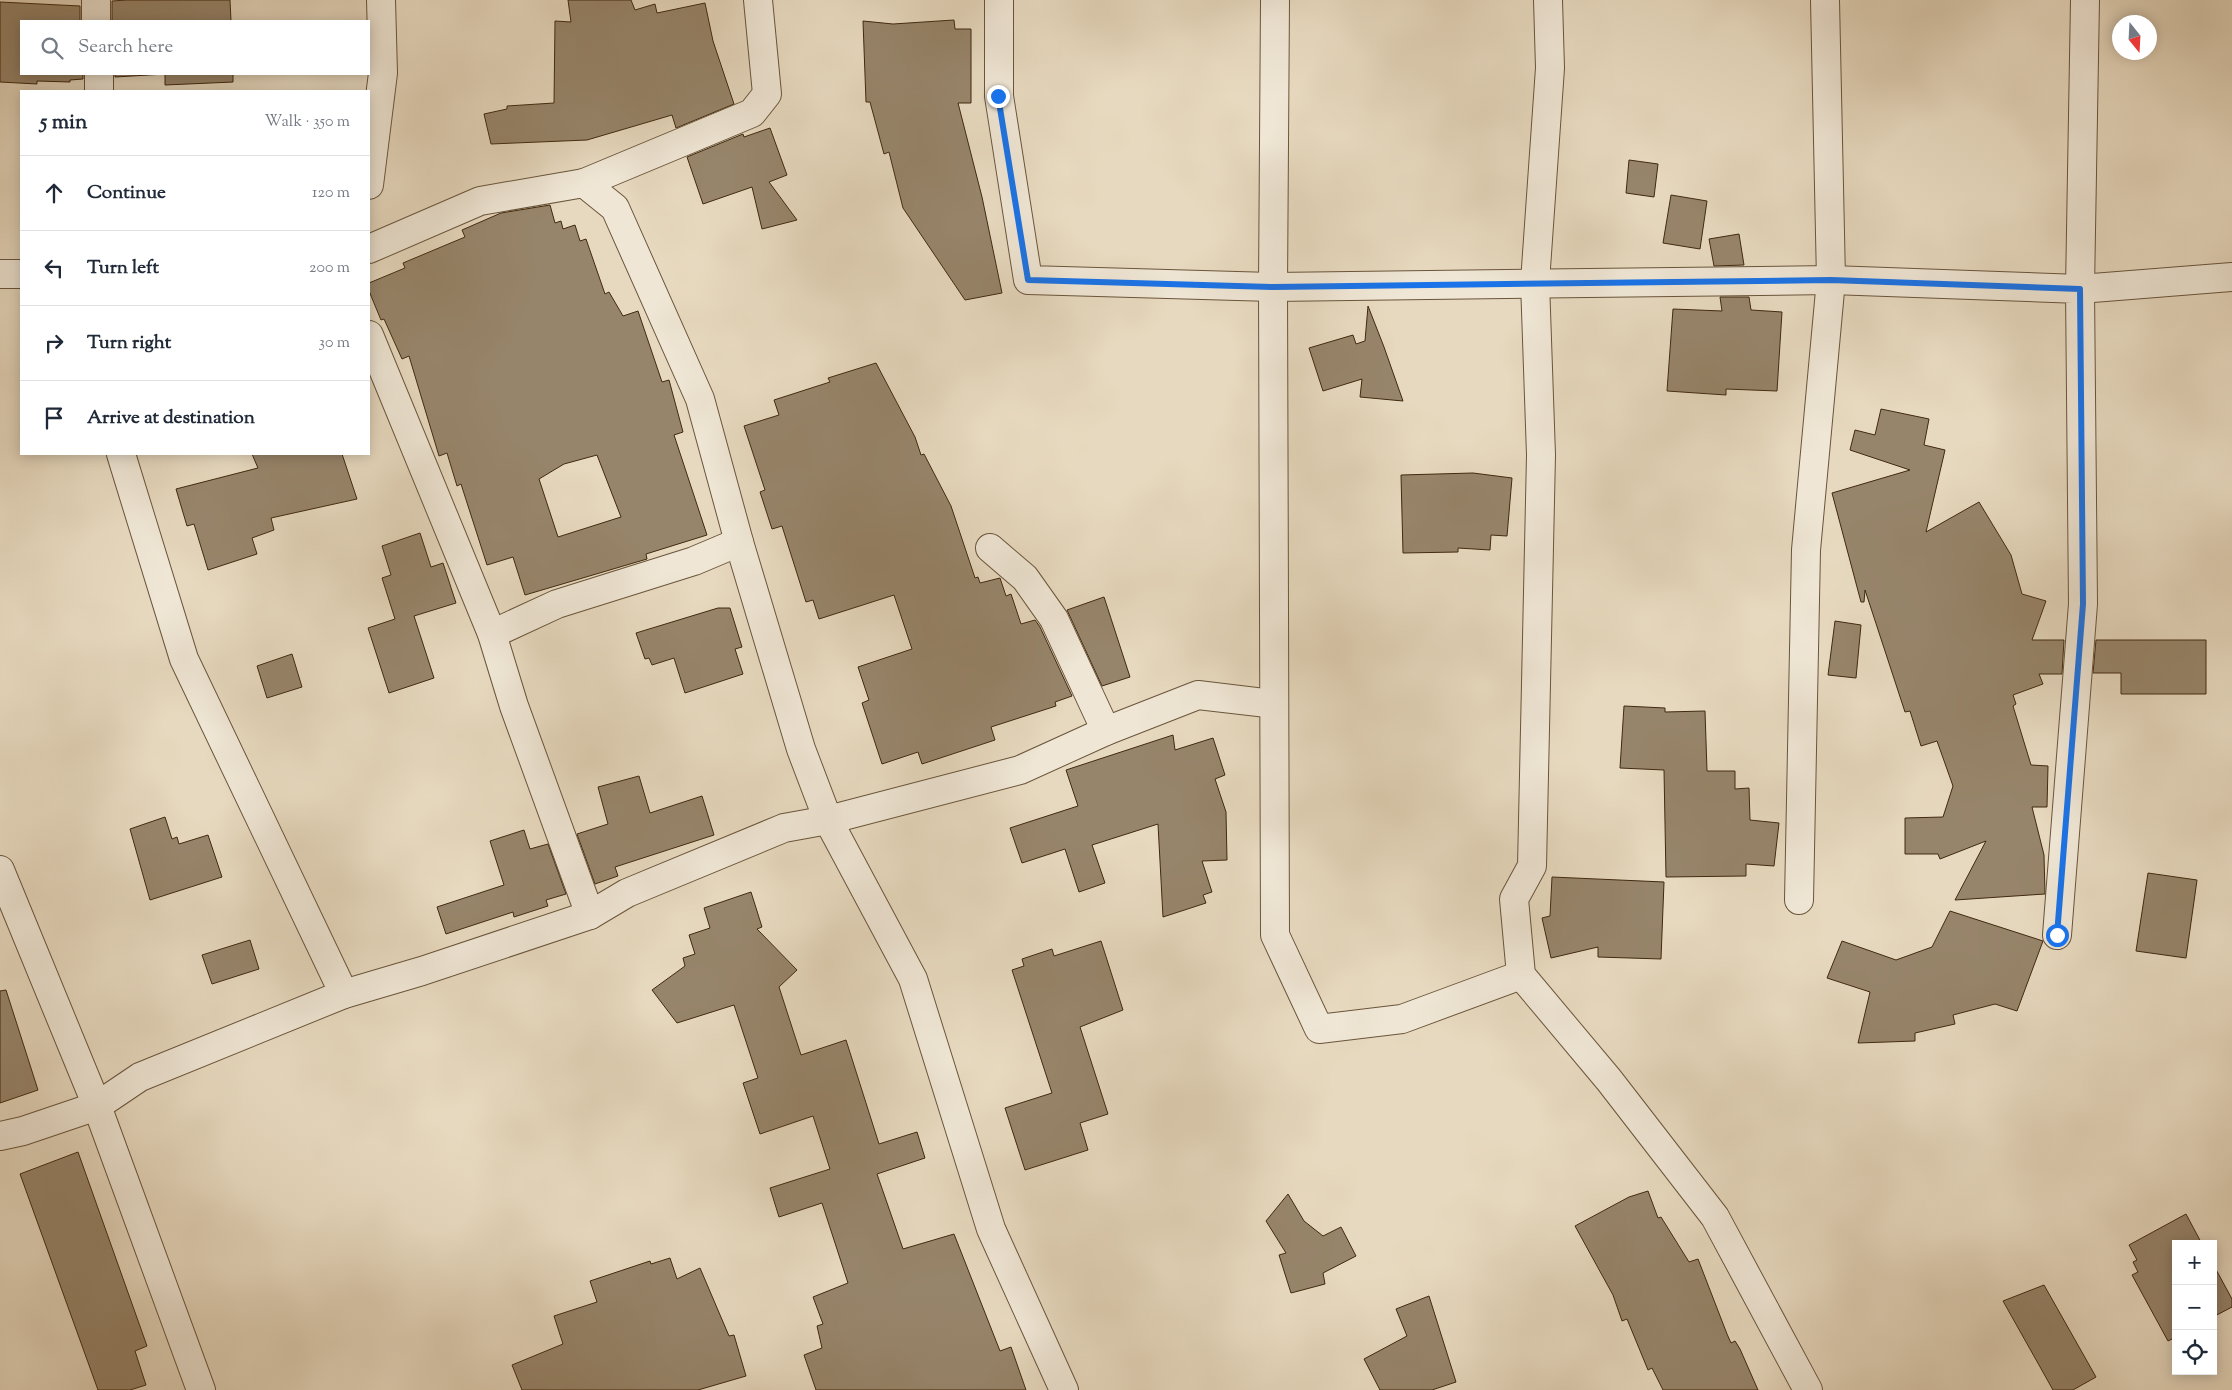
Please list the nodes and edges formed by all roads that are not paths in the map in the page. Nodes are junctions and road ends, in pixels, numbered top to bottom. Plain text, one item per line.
1 (96, 0) edge
2 (381, 0) edge
3 (758, 0) edge
4 (999, 0) edge
5 (1275, 0) edge
6 (1548, 0) edge
7 (1824, 0) edge
8 (2085, 0) edge
9 (96, 20) edge
10 (98, 75) edge
11 (99, 90) edge
12 (370, 177) edge
13 (584, 183) junction
14 (370, 249) edge
15 (0, 274) edge
16 (20, 274) edge
17 (2232, 277) edge
18 (1831, 280) junction
19 (1535, 282) junction
20 (1273, 287) junction
21 (2080, 289) junction
22 (370, 337) edge
23 (121, 455) edge
24 (739, 542) junction
25 (990, 548) dead end
26 (492, 634) junction
27 (1274, 704) junction
28 (1106, 731) junction
29 (828, 820) junction
30 (0, 870) edge
31 (1799, 900) dead end
32 (590, 915) junction
33 (2057, 935) dead end
34 (1521, 975) junction
35 (344, 994) junction
36 (97, 1106) junction
37 (0, 1136) edge
38 (201, 1390) edge
39 (1064, 1390) edge
40 (1808, 1390) edge

1 - 9 street
2 - 12 street
3 - 13 street
4 - 20 street
5 - 20 street
6 - 19 street
7 - 18 street
8 - 21 street
10 - 11 street
13 - 14 street
13 - 24 street
15 - 16 street
17 - 21 street
18 - 19 street
18 - 21 street
18 - 31 street
19 - 20 street
19 - 34 street
20 - 27 street
21 - 33 street
22 - 26 street
23 - 35 street
24 - 26 street
24 - 29 street
25 - 28 street
26 - 32 street
27 - 28 street
27 - 34 street
28 - 29 street
29 - 32 street
29 - 39 street
30 - 36 street
32 - 35 street
34 - 40 street
35 - 36 street
36 - 37 street
36 - 38 street

